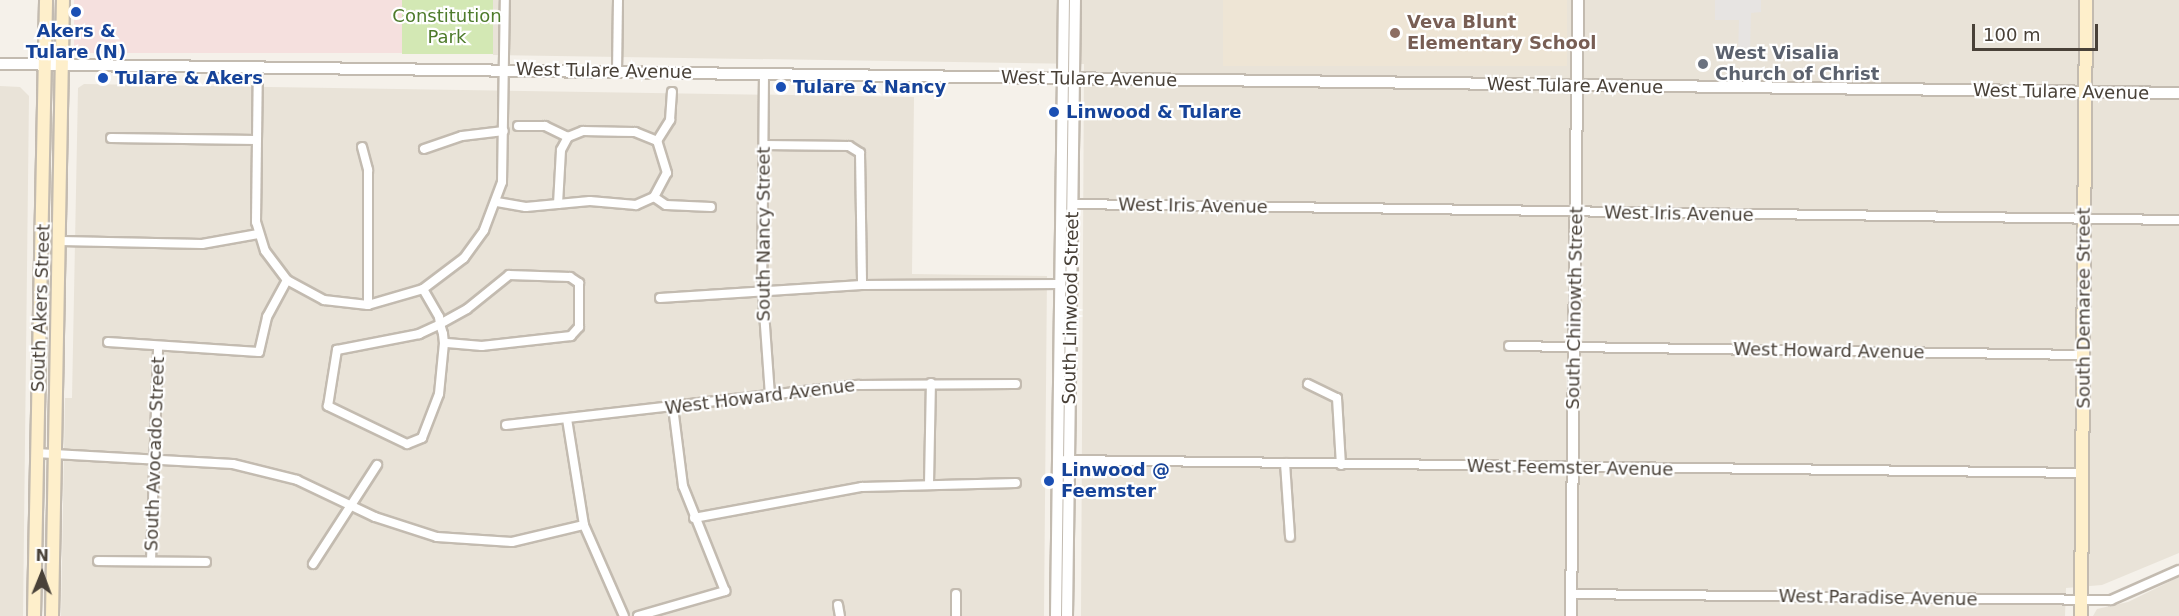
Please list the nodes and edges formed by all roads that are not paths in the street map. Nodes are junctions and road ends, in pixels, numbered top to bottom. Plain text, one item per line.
1 (46, 0) edge
2 (63, 0) edge
3 (505, 0) edge
4 (618, 0) edge
5 (1064, 0) edge
6 (1075, 0) edge
7 (1578, 0) edge
8 (2086, 0) edge
9 (0, 64) edge
10 (45, 64) junction
11 (63, 64) junction
12 (258, 67) junction
13 (505, 70) junction
14 (617, 72) junction
15 (764, 73) junction
16 (1068, 78) junction
17 (1576, 86) junction
18 (672, 92) dead end
19 (2085, 92) junction
20 (2179, 93) edge
21 (518, 126) dead end
22 (504, 131) junction
23 (568, 137) junction
24 (111, 138) dead end
25 (256, 140) junction
26 (657, 141) junction
27 (764, 145) junction
28 (362, 147) dead end
29 (424, 149) dead end
30 (654, 197) junction
31 (496, 202) junction
32 (558, 204) junction
33 (1072, 204) junction
34 (711, 207) dead end
35 (1576, 212) junction
36 (1061, 215) junction
37 (2084, 220) junction
38 (2179, 220) edge
39 (258, 234) junction
40 (61, 241) junction
41 (287, 280) junction
42 (1060, 284) junction
43 (862, 285) junction
44 (423, 289) junction
45 (762, 294) junction
46 (660, 298) dead end
47 (368, 304) junction
48 (440, 324) junction
49 (108, 342) dead end
50 (444, 343) junction
51 (1509, 346) dead end
52 (1575, 347) junction
53 (158, 348) junction
54 (2084, 355) junction
55 (931, 383) junction
56 (1016, 384) dead end
57 (1308, 384) dead end
58 (770, 394) junction
59 (673, 407) junction
60 (567, 419) junction
61 (506, 425) dead end
62 (36, 453) junction
63 (54, 453) junction
64 (154, 456) junction
65 (1063, 460) junction
66 (1285, 463) junction
67 (377, 465) dead end
68 (1341, 465) junction
69 (1573, 468) junction
70 (2082, 473) junction
71 (1016, 483) dead end
72 (929, 484) junction
73 (353, 507) junction
74 (694, 518) junction
75 (584, 525) junction
76 (1290, 537) dead end
77 (98, 561) dead end
78 (152, 561) junction
79 (206, 562) dead end
80 (313, 564) dead end
81 (2179, 570) edge
82 (956, 594) dead end
83 (1571, 594) junction
84 (2081, 601) junction
85 (838, 605) dead end
86 (34, 616) edge
87 (52, 616) edge
88 (624, 616) edge
89 (638, 616) edge
90 (840, 616) edge
91 (956, 616) edge
92 (1056, 616) edge
93 (1067, 616) edge
94 (1571, 616) edge
95 (2081, 616) edge

1 - 10 main road, South Akers Street
2 - 11 main road, South Akers Street
3 - 13 street
4 - 14 street
5 - 16 street, South Linwood Street
6 - 16 street, South Linwood Street
7 - 17 street, South Chinowth Street
8 - 19 main road, South Demaree Street
9 - 10 street, West Tulare Avenue
10 - 11 street, West Tulare Avenue
10 - 62 main road, South Akers Street
11 - 12 street, West Tulare Avenue
11 - 40 main road, South Akers Street
12 - 13 street, West Tulare Avenue
12 - 25 street
13 - 14 street, West Tulare Avenue
13 - 22 street
14 - 15 street, West Tulare Avenue
15 - 16 street, West Tulare Avenue
15 - 27 street, South Nancy Street
16 - 17 street, West Tulare Avenue
16 - 33 street, South Linwood Street
16 - 36 street, South Linwood Street
17 - 19 street, West Tulare Avenue
17 - 35 street, South Chinowth Street
18 - 26 street
19 - 20 street, West Tulare Avenue
19 - 37 main road, South Demaree Street
21 - 23 street
22 - 29 street
22 - 31 street
23 - 26 street
23 - 32 street
24 - 25 street
25 - 39 street
26 - 30 street
27 - 43 street
27 - 45 street, South Nancy Street
28 - 47 street
30 - 32 street
30 - 34 street
31 - 32 street
31 - 44 street
33 - 35 street, West Iris Avenue
33 - 36 street
33 - 65 street, South Linwood Street
35 - 37 street, West Iris Avenue
35 - 52 street, South Chinowth Street
36 - 42 street, South Linwood Street
37 - 38 street, West Iris Avenue
37 - 54 main road, South Demaree Street
39 - 40 street
39 - 41 street
40 - 63 main road, South Akers Street
41 - 47 street
41 - 53 street
42 - 43 street
42 - 65 street, South Linwood Street
43 - 45 street
44 - 47 street
44 - 48 street
45 - 46 street
45 - 58 street, South Nancy Street
48 - 50 street
48 - 50 street
48 - 50 street
49 - 53 street
51 - 52 street, West Howard Avenue
52 - 54 street, West Howard Avenue
52 - 69 street, South Chinowth Street
53 - 64 street, South Avocado Street
54 - 70 main road, South Demaree Street
55 - 56 street, West Howard Avenue
55 - 58 street, West Howard Avenue
55 - 72 street
57 - 68 street
58 - 59 street, West Howard Avenue
59 - 60 street, West Howard Avenue
59 - 74 street
60 - 61 street, West Howard Avenue
60 - 75 street
62 - 63 street
62 - 86 main road, South Akers Street
63 - 64 street
63 - 87 main road, South Akers Street
64 - 73 street
64 - 78 street, South Avocado Street
65 - 66 street, West Feemster Avenue
65 - 92 street, South Linwood Street
65 - 93 street, South Linwood Street
66 - 68 street, West Feemster Avenue
66 - 76 street
67 - 73 street
68 - 69 street, West Feemster Avenue
69 - 70 street, West Feemster Avenue
69 - 83 street, South Chinowth Street
70 - 84 main road, South Demaree Street
71 - 72 street
72 - 74 street
73 - 75 street
73 - 80 street
74 - 89 street
75 - 88 street
77 - 78 street
78 - 79 street
81 - 84 street, West Paradise Avenue
82 - 91 street
83 - 84 street, West Paradise Avenue
83 - 94 street, South Chinowth Street
84 - 95 main road, South Demaree Street
85 - 90 street

